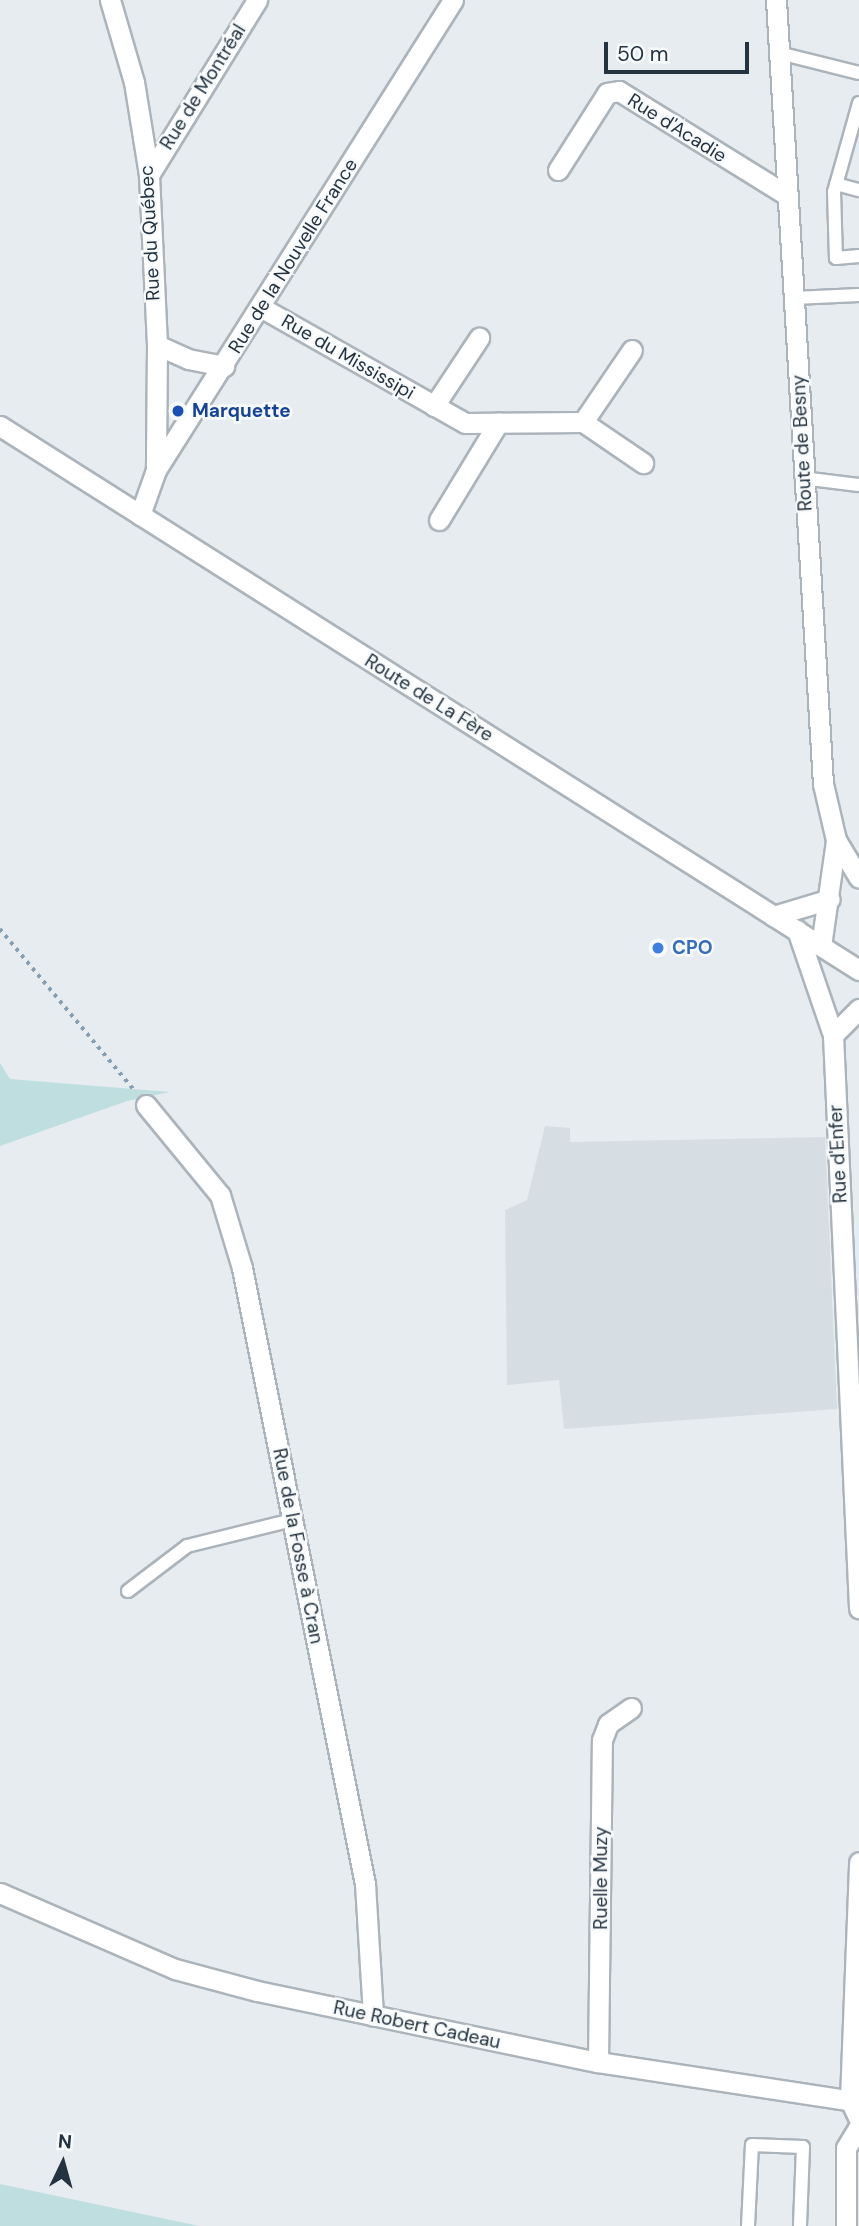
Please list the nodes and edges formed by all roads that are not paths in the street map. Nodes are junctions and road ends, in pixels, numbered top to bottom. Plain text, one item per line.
1 (110, 0) edge
2 (257, 0) edge
3 (453, 0) edge
4 (776, 0) edge
5 (779, 53) junction
6 (859, 73) edge
7 (859, 103) edge
8 (558, 170) dead end
9 (149, 175) junction
10 (836, 184) junction
11 (859, 190) edge
12 (787, 195) junction
13 (859, 256) edge
14 (859, 295) edge
15 (794, 298) junction
16 (261, 308) junction
17 (479, 338) dead end
18 (156, 345) junction
19 (632, 350) dead end
20 (224, 366) junction
21 (434, 406) junction
22 (583, 422) junction
23 (498, 423) junction
24 (0, 426) edge
25 (643, 464) dead end
26 (156, 470) junction
27 (802, 478) junction
28 (859, 485) edge
29 (140, 515) junction
30 (439, 520) dead end
31 (836, 840) junction
32 (859, 878) edge
33 (830, 899) junction
34 (773, 916) junction
35 (797, 930) junction
36 (821, 946) junction
37 (859, 970) edge
38 (816, 975) junction
39 (859, 1009) edge
40 (833, 1035) junction
41 (146, 1105) road end
42 (292, 1520) junction
43 (128, 1591) dead end
44 (859, 1608) edge
45 (631, 1709) dead end
46 (859, 1862) edge
47 (0, 1893) edge
48 (373, 2016) junction
49 (597, 2062) junction
50 (854, 2101) edge
51 (859, 2119) edge
52 (859, 2126) edge
53 (748, 2226) edge
54 (800, 2226) edge
55 (846, 2226) edge

1 - 9 street, Rue du Québec
2 - 9 street, Rue de Montréal
3 - 16 street, Rue de la Nouvelle France
4 - 5 street, Route de Besny
5 - 6 lane
5 - 12 street, Route de Besny
7 - 10 lane
8 - 12 street, Rue d'Acadie
9 - 18 street, Rue du Québec
10 - 11 lane
10 - 13 lane
12 - 15 street, Route de Besny
14 - 15 lane
15 - 27 street, Route de Besny
16 - 20 street, Rue de la Nouvelle France
16 - 21 street, Rue du Mississipi
17 - 21 street, Rue du Mississipi
18 - 20 street
18 - 26 street, Rue du Québec
19 - 22 street
20 - 26 street, Rue de la Nouvelle France
21 - 23 street, Rue du Mississipi
22 - 23 street, Rue du Mississipi
22 - 25 street
23 - 30 street
24 - 29 street, Route de La Fère
26 - 29 street, Rue de la Nouvelle France
27 - 28 lane
27 - 31 street, Route de Besny
29 - 34 street, Route de La Fère
31 - 32 street, Route de Besny
31 - 33 street
33 - 34 street
33 - 36 street
34 - 35 street, Route de La Fère
35 - 36 street, Route de La Fère
35 - 38 street, Rue d'Enfer
36 - 37 street, Route de La Fère
36 - 38 street
38 - 40 street, Rue d'Enfer
39 - 40 street
40 - 44 street, Rue d'Enfer
41 - 42 street, Rue de la Fosse à Cran
42 - 43 lane
42 - 48 street, Rue de la Fosse à Cran
45 - 49 street, Ruelle Muzy
46 - 50 street
47 - 48 street, Rue Robert Cadeau
48 - 49 street, Rue Robert Cadeau
49 - 50 street, Rue Robert Cadeau
50 - 51 street
52 - 55 street
53 - 54 lane

